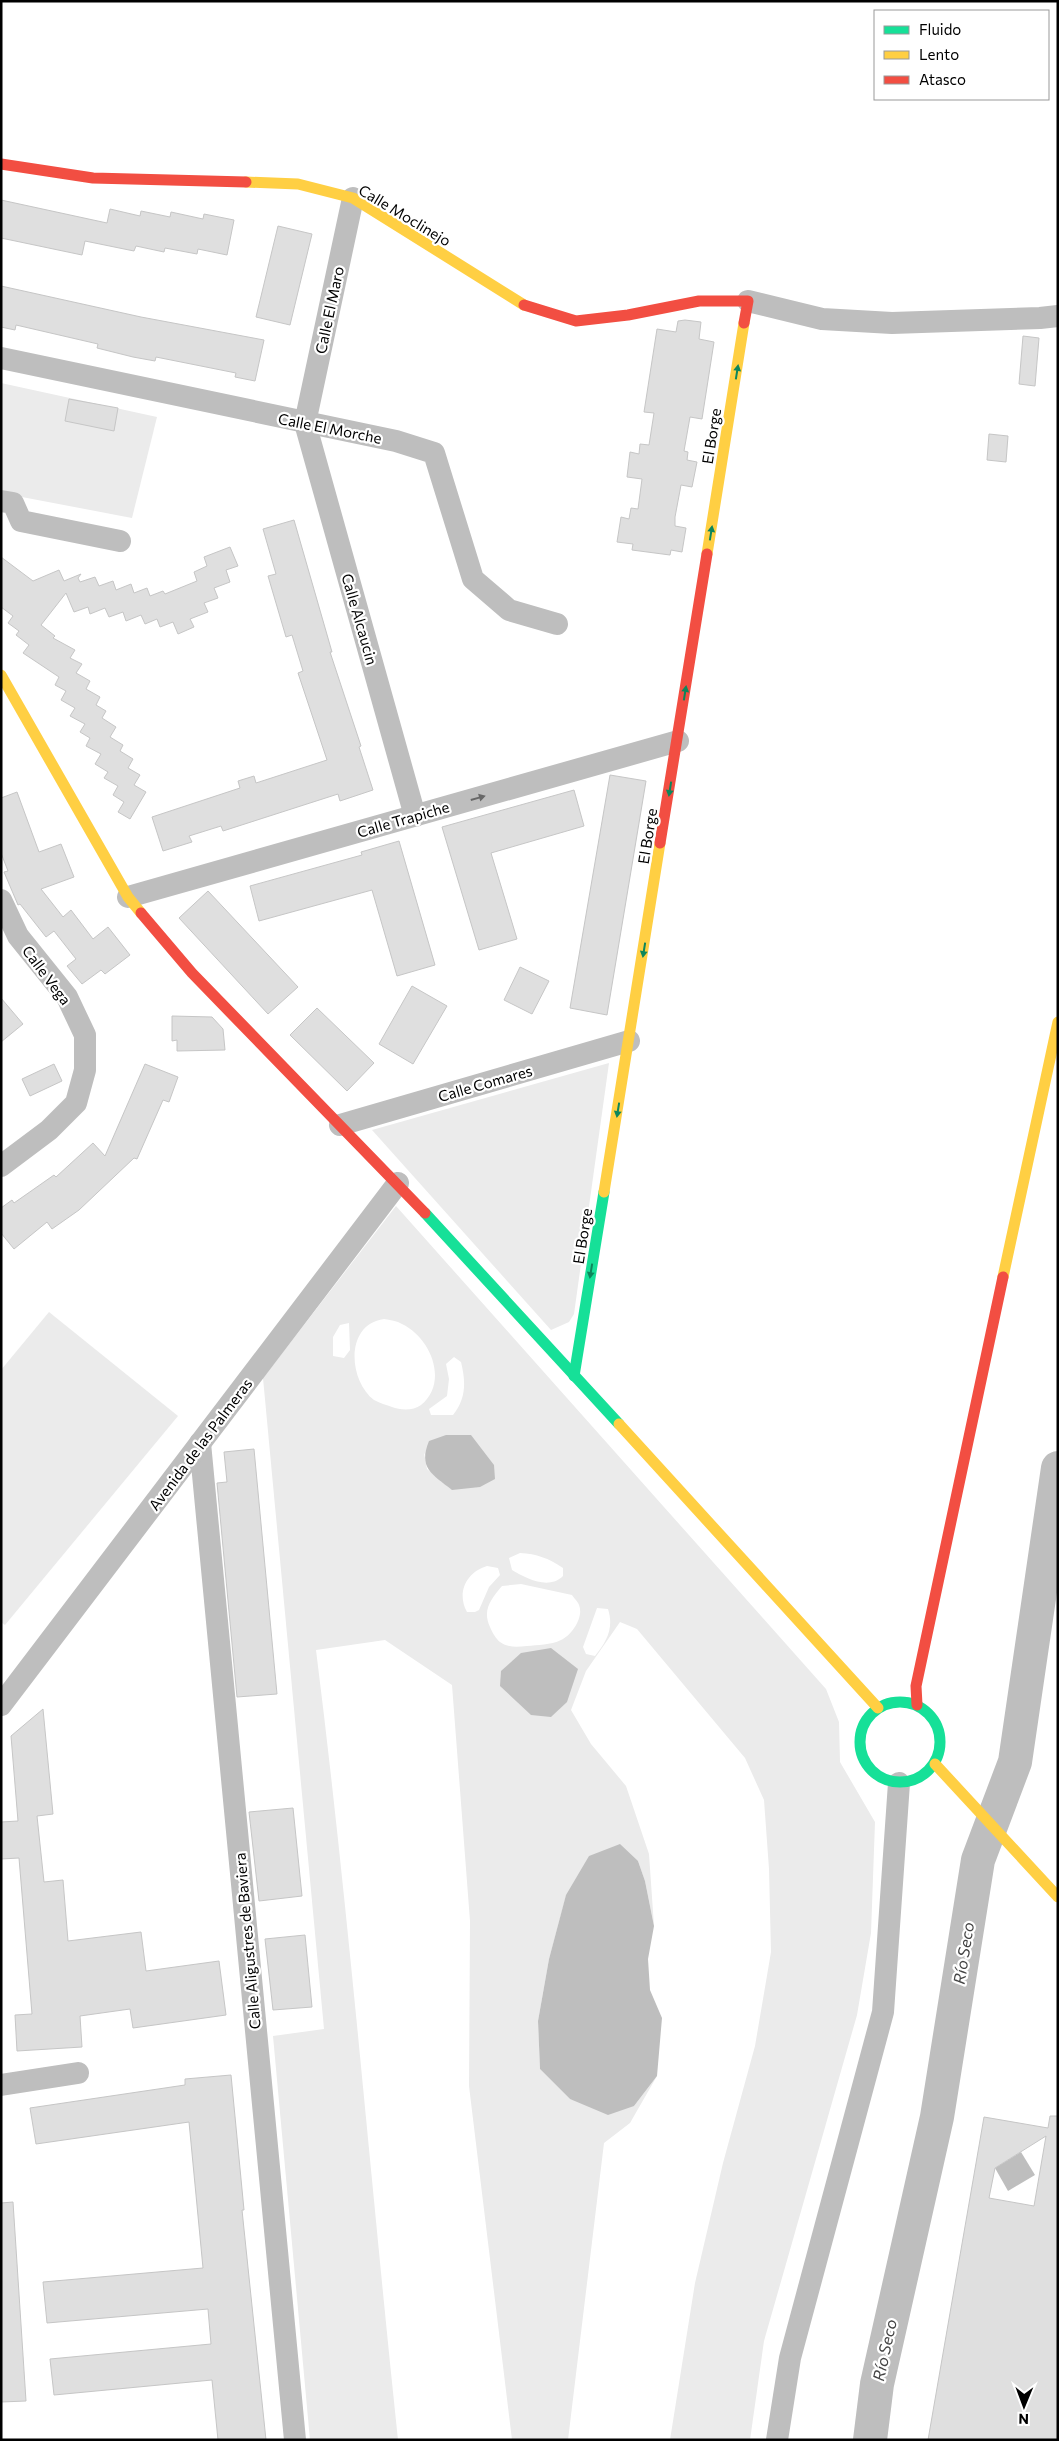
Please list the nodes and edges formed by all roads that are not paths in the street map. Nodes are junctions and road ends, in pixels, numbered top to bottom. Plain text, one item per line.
1 (1, 164) edge
2 (353, 198) junction
3 (748, 300) junction
4 (1058, 316) edge
5 (1, 358) edge
6 (304, 423) junction
7 (1, 502) edge
8 (120, 541) dead end
9 (557, 624) dead end
10 (1, 675) edge
11 (678, 741) junction
12 (415, 816) junction
13 (128, 897) junction
14 (1, 900) edge
15 (1058, 1022) edge
16 (629, 1041) junction
17 (340, 1125) junction
18 (1, 1166) edge
19 (398, 1183) junction
20 (574, 1376) junction
21 (200, 1443) junction
22 (1, 1705) edge
23 (917, 1706) junction
24 (878, 1708) junction
25 (935, 1764) junction
26 (899, 1783) junction
27 (1058, 1896) edge
28 (78, 2073) dead end
29 (1, 2085) edge
30 (295, 2440) edge
31 (777, 2440) edge

1 - 2 street, Calle Moclinejo
2 - 3 street, Calle Moclinejo
2 - 6 street, Calle El Maro
3 - 4 street
11 -> 3 street, El Borge
5 - 6 street, Calle El Morche
6 - 9 street, Calle El Morche
6 - 12 street, Calle Alcaucin
7 - 8 street
10 - 13 street
12 -> 11 street, Calle Trapiche
11 -> 16 street, El Borge
12 - 13 street, Calle Trapiche
13 - 17 street
14 - 18 street, Calle Vega
15 - 23 street
16 - 17 street, Calle Comares
16 -> 20 street, El Borge
17 - 19 street
19 - 20 street
19 - 21 street, Avenida de las Palmeras
20 - 24 street
21 - 22 street, Avenida de las Palmeras
21 - 30 street, Calle Aligustres de Baviera
23 - 24 street
23 - 25 street
24 - 26 street
25 - 26 street
25 - 27 street
26 - 31 street
28 - 29 street

